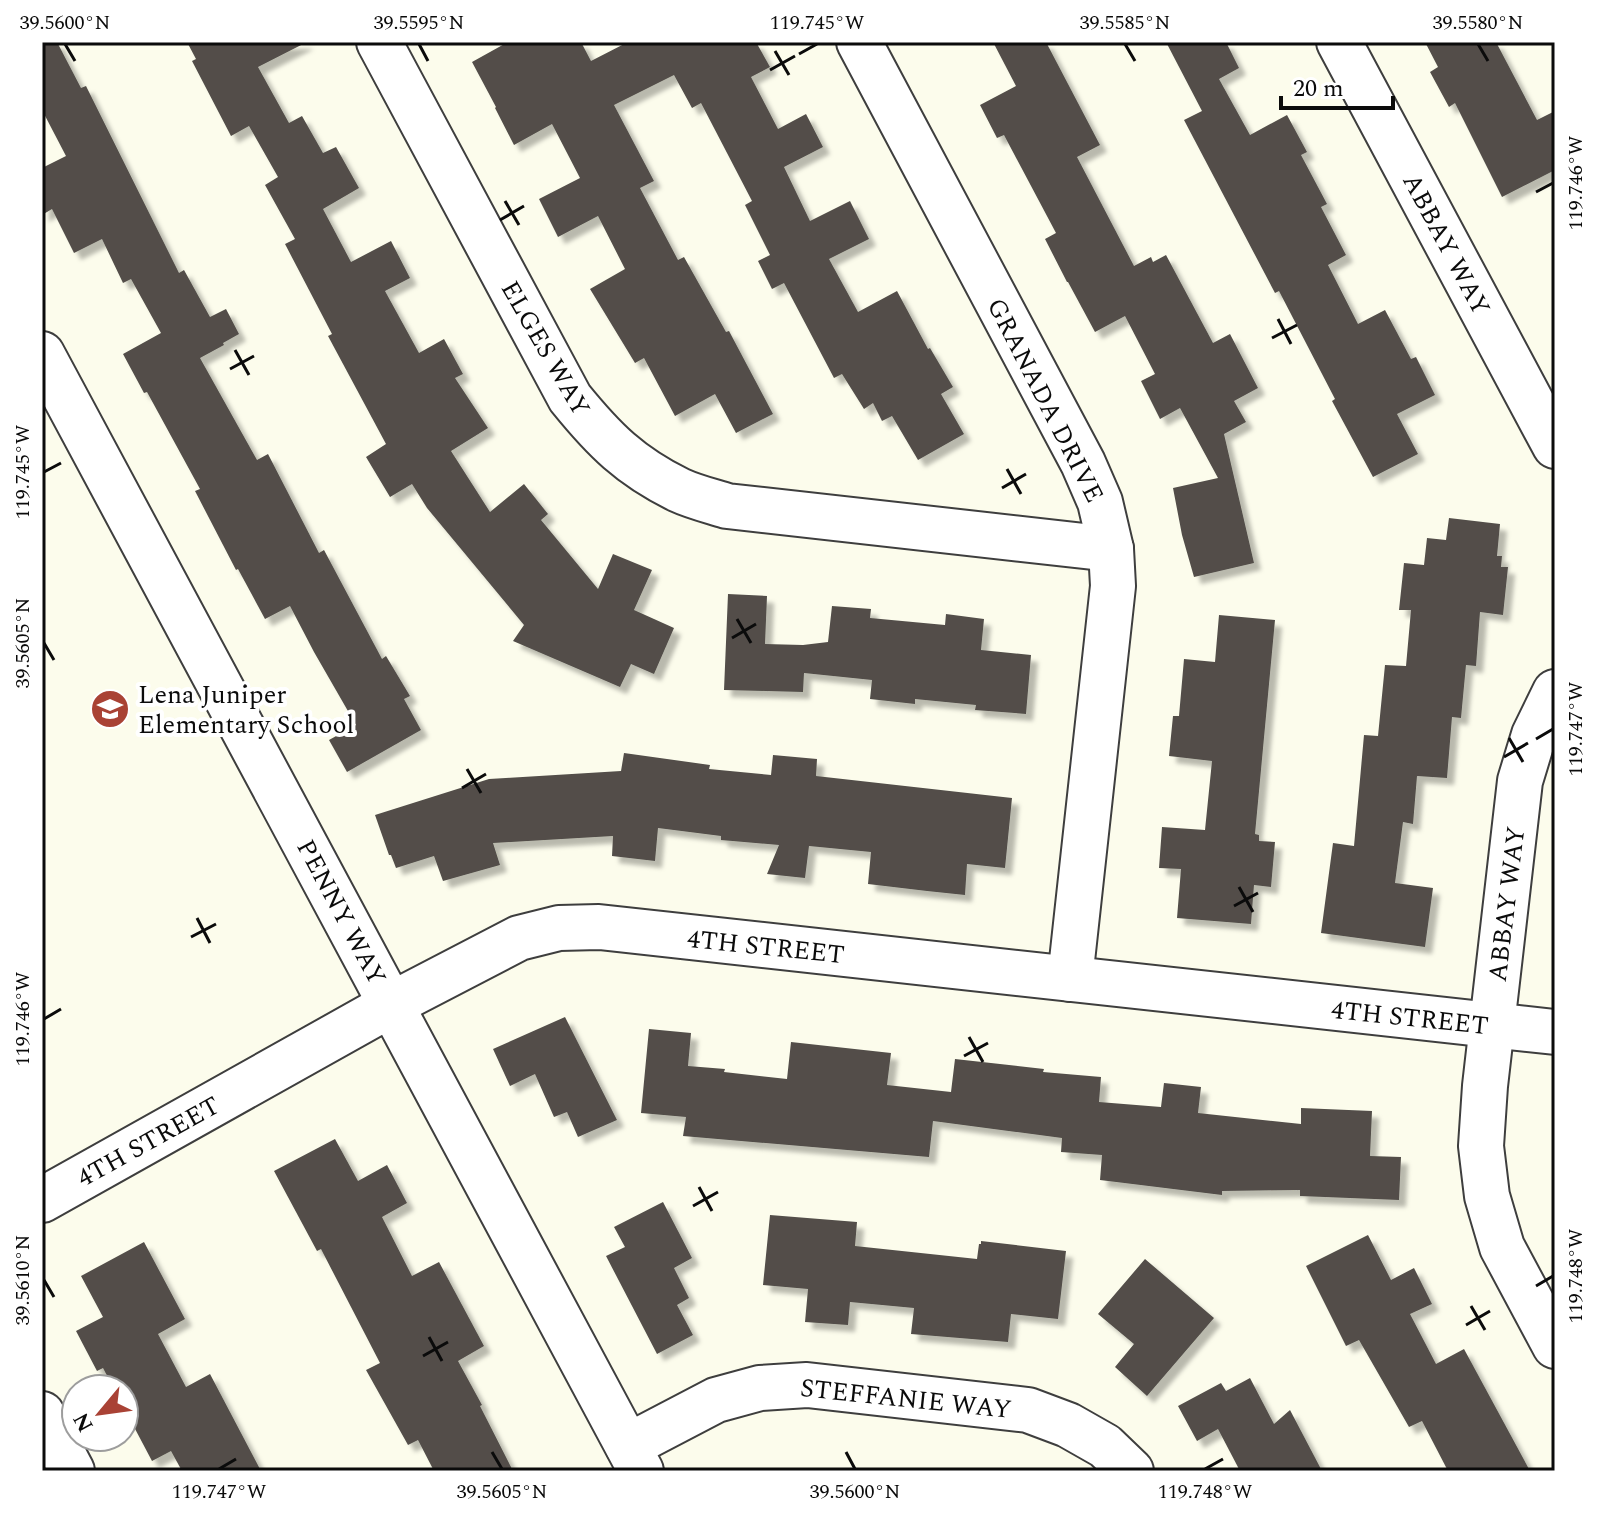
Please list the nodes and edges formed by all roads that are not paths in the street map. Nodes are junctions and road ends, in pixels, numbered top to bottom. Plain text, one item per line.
1 (379, 42) edge
2 (859, 42) edge
3 (1339, 42) edge
4 (42, 354) edge
5 (1555, 446) edge
6 (1111, 549) junction
7 (1555, 692) edge
8 (1070, 979) junction
9 (392, 1004) junction
10 (1492, 1026) junction
11 (1555, 1032) edge
12 (42, 1200) edge
13 (1555, 1346) edge
14 (42, 1414) edge
15 (634, 1458) edge
16 (72, 1471) edge
17 (1131, 1471) edge

1 - 6 street, ELGES WAY
2 - 6 street, GRANADA DRIVE
3 - 5 street, ABBAY WAY
4 - 9 street, PENNY WAY
6 - 8 street, GRANADA DRIVE
7 - 10 street, ABBAY WAY
8 - 9 street, 4TH STREET
8 - 10 street, 4TH STREET
9 - 12 street, 4TH STREET
9 - 15 street, PENNY WAY
10 - 11 street, 4TH STREET
10 - 13 street, ABBAY WAY
14 - 16 street
15 - 17 street, STEFFANIE WAY

